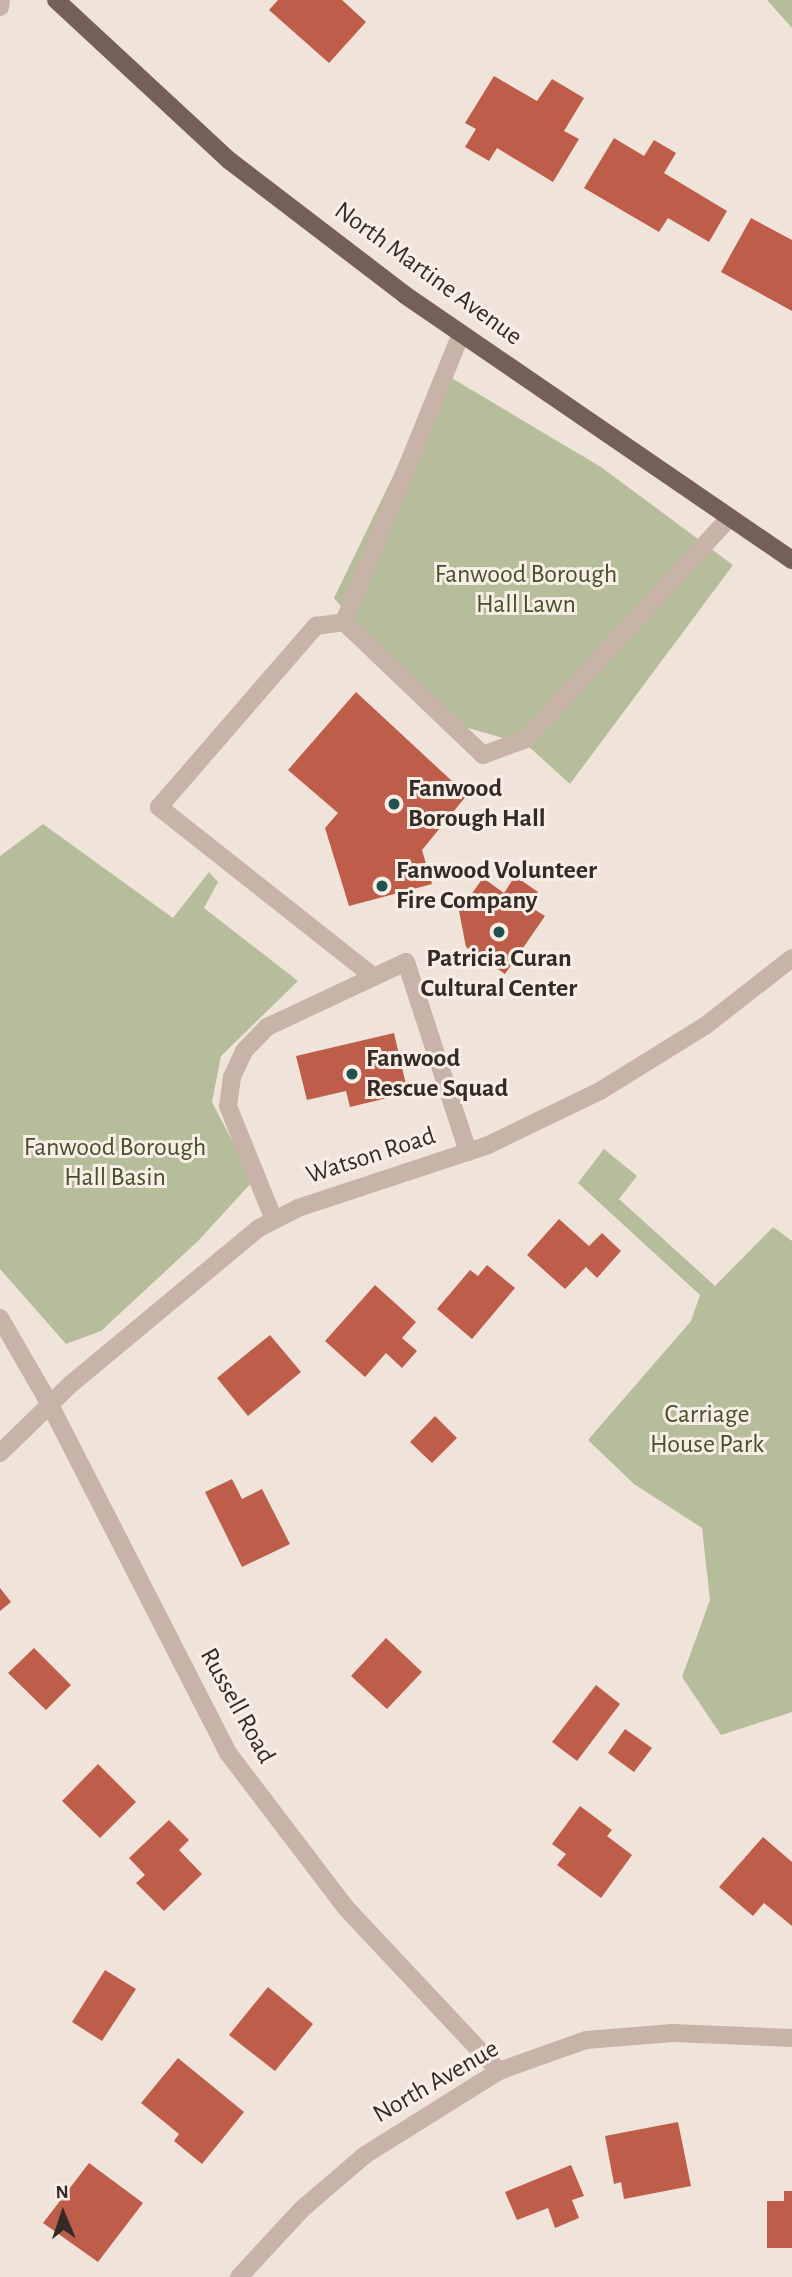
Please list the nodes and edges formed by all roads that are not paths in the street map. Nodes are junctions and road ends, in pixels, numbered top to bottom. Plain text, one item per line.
1 (1, 0) edge
2 (56, 0) edge
3 (0, 7) edge
4 (461, 334) junction
5 (730, 517) junction
6 (792, 560) edge
7 (344, 622) junction
8 (792, 958) edge
9 (374, 977) junction
10 (468, 1152) junction
11 (274, 1220) junction
12 (0, 1318) edge
13 (49, 1403) junction
14 (0, 1453) edge
15 (792, 2038) edge
16 (499, 2071) junction
17 (239, 2277) edge

1 - 3 street
2 - 4 main road, North Martine Avenue
4 - 5 main road, North Martine Avenue
4 - 7 street
5 - 6 main road, North Martine Avenue
5 - 7 street
7 - 9 street
8 - 10 street, Watson Road
9 - 10 street
9 - 11 street
10 - 11 street, Watson Road
11 - 13 street, Watson Road
12 - 13 street, Russell Road
13 - 14 street, Watson Road
13 - 16 street, Russell Road
15 - 16 street, North Avenue
16 - 17 street, North Avenue

